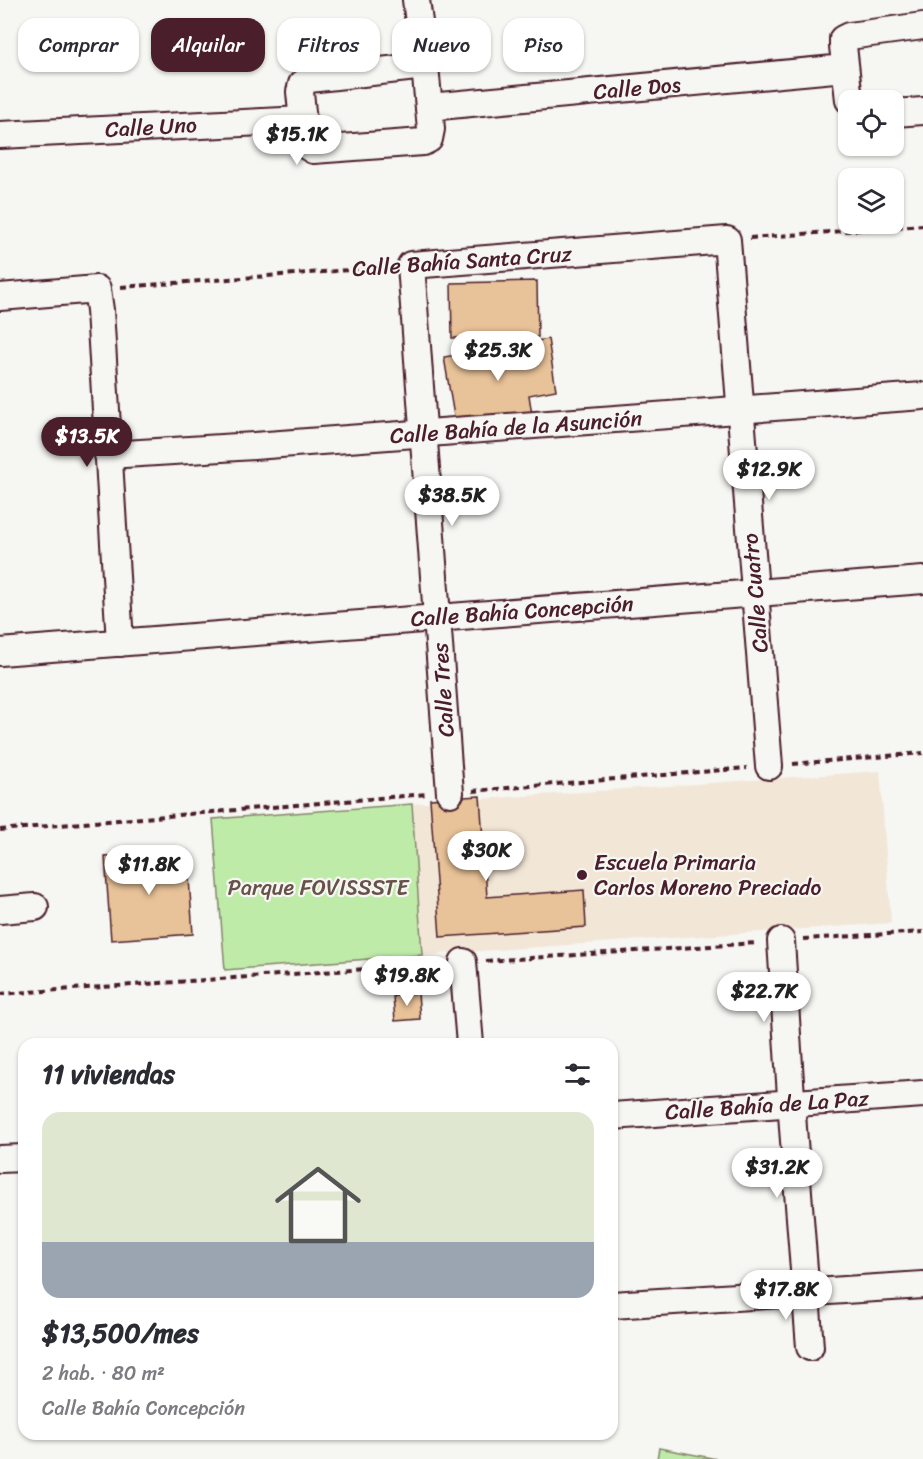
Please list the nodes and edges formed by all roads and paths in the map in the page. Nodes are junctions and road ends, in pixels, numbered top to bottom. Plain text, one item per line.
1 (416, 0) edge
2 (418, 18) edge
3 (923, 26) edge
4 (845, 68) junction
5 (392, 70) edge
6 (426, 72) edge
7 (848, 90) edge
8 (429, 107) junction
9 (923, 111) edge
10 (904, 112) edge
11 (303, 120) junction
12 (0, 135) edge
13 (923, 225) edge
14 (727, 240) junction
15 (411, 265) junction
16 (97, 289) junction
17 (0, 297) edge
18 (923, 396) edge
19 (740, 410) junction
20 (423, 434) junction
21 (108, 455) junction
22 (923, 580) edge
23 (755, 593) junction
24 (437, 618) junction
25 (120, 643) junction
26 (0, 652) edge
27 (769, 766) dead end
28 (450, 792) dead end
29 (35, 907) dead end
30 (0, 910) edge
31 (781, 941) dead end
32 (463, 962) dead end
33 (469, 1038) edge
34 (923, 1094) edge
35 (791, 1103) junction
36 (618, 1116) edge
37 (18, 1158) edge
38 (0, 1159) edge
39 (923, 1285) edge
40 (806, 1292) junction
41 (618, 1305) edge
42 (810, 1347) dead end

1 - 2 street
3 - 4 street
4 - 7 street
4 - 8 street, Calle Dos
5 - 11 street
6 - 8 street
8 - 11 street
9 - 10 street
11 - 12 street, Calle Uno
13 - 14 path
14 - 15 street, Calle Bahía Santa Cruz
14 - 19 street, Calle Cuatro
15 - 16 path, Calle Bahía Santa Cruz
15 - 20 street, Calle Tres
16 - 17 street
16 - 21 street
18 - 19 street, Calle Bahía de la Asunción
19 - 20 street, Calle Bahía de la Asunción
19 - 23 street, Calle Cuatro
20 - 21 street, Calle Bahía de la Asunción
20 - 24 street, Calle Tres
21 - 25 street
22 - 23 street, Calle Bahía Concepción
23 - 24 street, Calle Bahía Concepción
23 - 27 street, Calle Cuatro
24 - 25 street, Calle Bahía Concepción
24 - 28 street, Calle Tres
25 - 26 street, Calle Bahía Concepción
29 - 30 street
31 - 35 street
32 - 33 street
34 - 35 street, Calle Bahía de La Paz
35 - 36 street, Calle Bahía de La Paz
35 - 40 street
37 - 38 street
39 - 40 street
40 - 41 street
40 - 42 street

